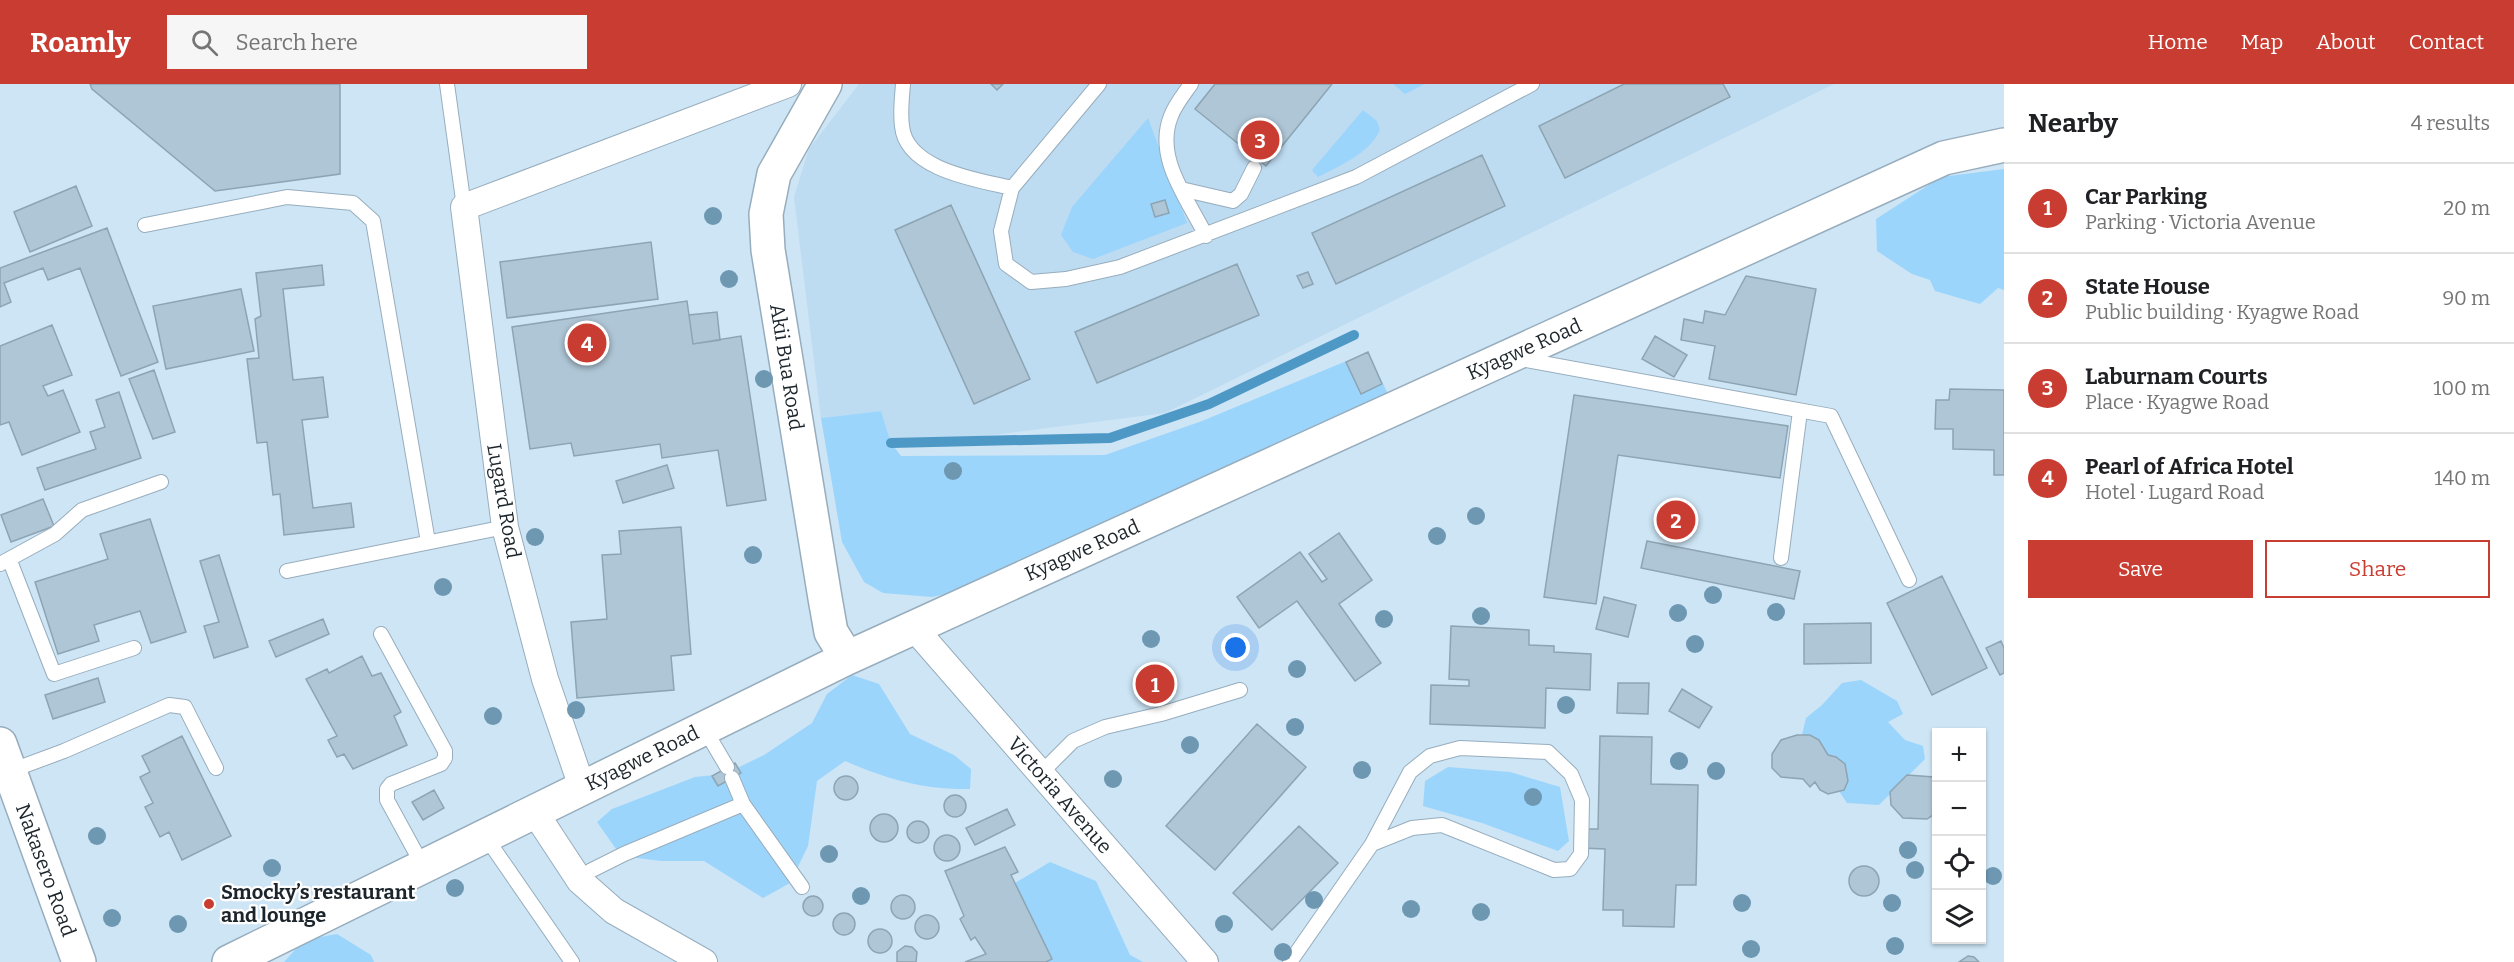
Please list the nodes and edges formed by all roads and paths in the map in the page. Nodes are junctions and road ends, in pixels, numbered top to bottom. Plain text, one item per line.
1 (447, 84) edge
2 (788, 84) edge
3 (825, 84) edge
4 (903, 84) edge
5 (1099, 84) edge
6 (1191, 84) edge
7 (1532, 84) edge
8 (2004, 145) edge
9 (1254, 168) dead end
10 (1012, 188) junction
11 (1181, 189) junction
12 (464, 207) junction
13 (145, 225) dead end
14 (1206, 236) junction
15 (1506, 357) junction
16 (1800, 411) junction
17 (161, 482) dead end
18 (505, 527) junction
19 (428, 542) junction
20 (1781, 558) dead end
21 (5, 563) edge
22 (287, 571) dead end
23 (1909, 580) dead end
24 (915, 629) junction
25 (381, 634) dead end
26 (134, 648) dead end
27 (847, 658) junction
28 (1240, 690) dead end
29 (704, 728) junction
30 (5, 757) edge
31 (216, 768) dead end
32 (1041, 773) junction
33 (582, 787) junction
34 (743, 804) junction
35 (534, 811) junction
36 (485, 836) junction
37 (1372, 844) junction
38 (423, 866) junction
39 (590, 871) dead end
40 (802, 887) dead end
41 (79, 962) edge
42 (229, 962) edge
43 (572, 962) edge
44 (704, 962) edge
45 (1205, 962) edge
46 (1290, 962) edge

1 - 12 lane
2 - 12 street
3 - 27 street, Akii Bua Road
4 - 10 lane
5 - 10 lane
6 - 11 lane
7 - 14 lane
8 - 15 street, Kyagwe Road
9 - 11 lane
10 - 14 lane
11 - 14 lane
12 - 18 street, Lugard Road
13 - 19 lane
15 - 16 lane
15 - 24 street, Kyagwe Road
16 - 20 lane
16 - 23 lane
17 - 21 lane
18 - 19 lane
18 - 33 street, Lugard Road
19 - 22 lane
21 - 26 lane
24 - 27 street, Kyagwe Road
24 - 32 street, Victoria Avenue
25 - 38 lane
27 - 29 street, Kyagwe Road
28 - 32 lane
29 - 33 street, Kyagwe Road
29 - 34 lane
30 - 31 lane
30 - 41 street, Nakasero Road
32 - 45 street, Victoria Avenue
33 - 35 street, Kyagwe Road
34 - 39 lane
34 - 40 lane
35 - 36 street, Kyagwe Road
35 - 44 street
36 - 38 street, Kyagwe Road
36 - 43 lane
37 - 37 lane
37 - 46 lane
38 - 42 street, Kyagwe Road

